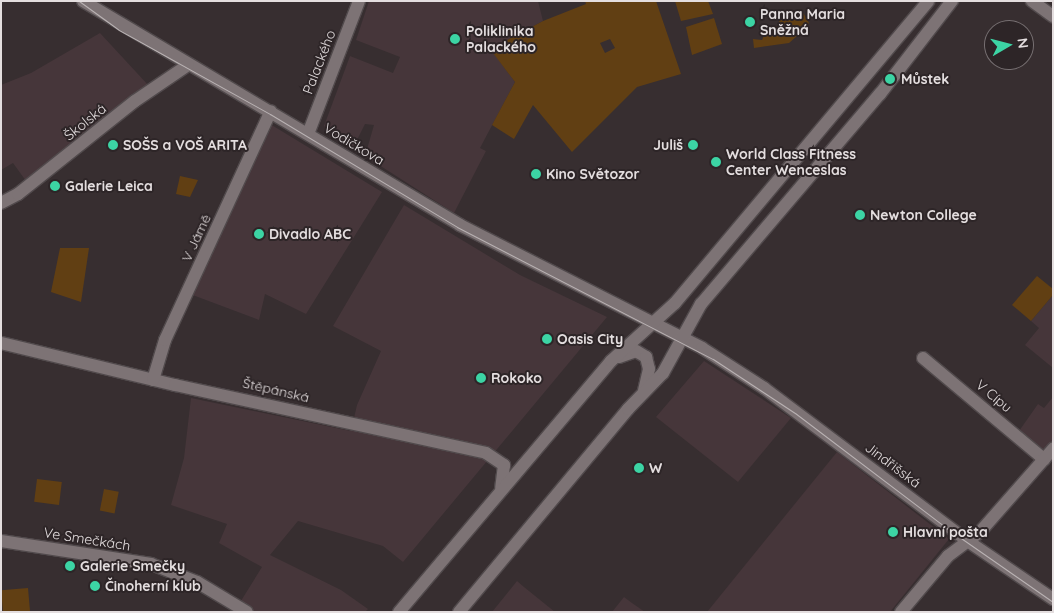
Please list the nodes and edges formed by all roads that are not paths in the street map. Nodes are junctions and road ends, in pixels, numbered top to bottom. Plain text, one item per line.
1 (83, 1) edge
2 (359, 1) edge
3 (928, 1) edge
4 (952, 1) edge
5 (1032, 1) edge
6 (1053, 16) edge
7 (188, 65) junction
8 (866, 74) junction
9 (881, 88) junction
10 (271, 111) junction
11 (308, 134) junction
12 (1, 203) edge
13 (653, 323) junction
14 (682, 338) junction
15 (1, 343) edge
16 (923, 358) dead end
17 (611, 361) junction
18 (153, 380) junction
19 (643, 392) junction
20 (1053, 449) edge
21 (1044, 459) junction
22 (493, 500) junction
23 (1, 541) edge
24 (969, 542) junction
25 (1053, 599) edge
26 (247, 612) edge
27 (399, 612) edge
28 (459, 612) edge
29 (901, 612) edge

1 - 7 street, Vodičkova
2 - 11 street, Palackého
3 - 8 street
4 - 9 street
5 - 6 street
7 - 10 street, Vodičkova
7 - 12 street, Školská
8 - 9 street
8 - 13 street
9 - 14 street
10 - 11 street, Vodičkova
10 - 18 street, V Jámě
11 - 13 street, Vodičkova
13 - 14 street, Jindřišská
13 - 17 street
14 - 19 street
14 - 24 street, Jindřišská
15 - 18 street, Štěpánská
16 - 21 street, V Cípu
17 - 19 street
17 - 22 street
18 - 22 street, Štěpánská
19 - 28 street
20 - 21 street
21 - 24 street
22 - 27 street
23 - 26 street, Ve Smečkách
24 - 25 street, Jindřišská
24 - 29 street

